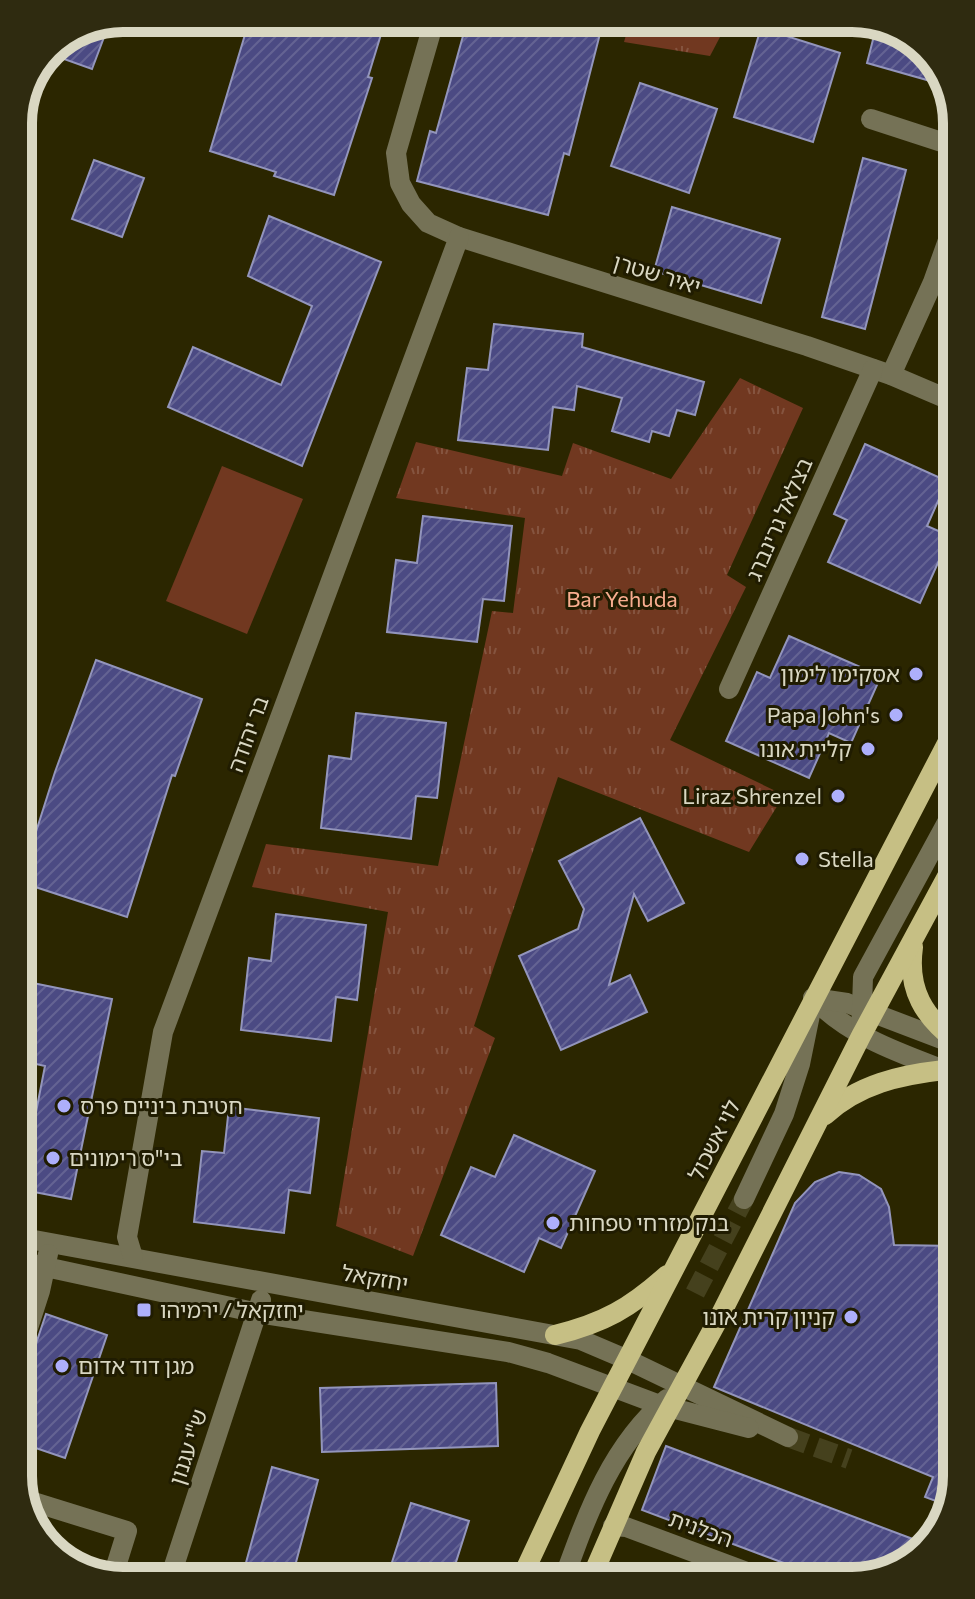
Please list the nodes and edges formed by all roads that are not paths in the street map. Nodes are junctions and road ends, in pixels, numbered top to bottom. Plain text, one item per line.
1 (431, 32) edge
2 (871, 119) dead end
3 (943, 142) edge
4 (459, 237) junction
5 (943, 254) edge
6 (882, 372) junction
7 (943, 397) edge
8 (729, 689) dead end
9 (943, 752) edge
10 (943, 830) edge
11 (943, 883) edge
12 (917, 930) junction
13 (863, 977) junction
14 (813, 998) junction
15 (867, 1010) junction
16 (943, 1031) edge
17 (861, 1036) junction
18 (943, 1039) edge
19 (943, 1069) edge
20 (943, 1073) edge
21 (819, 1120) junction
22 (744, 1199) tunnel mouth
23 (32, 1240) edge
24 (51, 1243) junction
25 (133, 1257) junction
26 (32, 1263) edge
27 (46, 1265) junction
28 (676, 1267) junction
29 (264, 1283) junction
30 (32, 1312) edge
31 (258, 1313) junction
32 (555, 1335) junction
33 (628, 1360) junction
34 (682, 1386) junction
35 (613, 1389) junction
36 (665, 1406) junction
37 (36, 1503) edge
38 (613, 1526) junction
39 (534, 1548) junction
40 (116, 1567) edge
41 (174, 1567) edge
42 (526, 1567) edge
43 (532, 1567) edge
44 (569, 1567) edge
45 (596, 1567) edge
46 (733, 1567) edge

1 - 4 street, יאיר שטרן
2 - 3 street
4 - 6 street, יאיר שטרן
4 - 25 street, בר יהודה
5 - 6 street, בצלאל גרינברג
6 - 7 street, יאיר שטרן
6 - 8 street, בצלאל גרינברג
9 - 14 main road, לוי אשכול
10 - 13 street
11 - 12 main road
12 - 15 main road
12 - 16 main road
13 - 14 street
13 - 15 street
14 - 15 street
14 - 17 street
14 - 22 street
14 - 28 main road, לוי אשכול
15 - 17 main road
15 - 18 street
17 - 19 street
17 - 21 main road
20 - 21 main road
21 - 34 main road
23 - 24 street, יחזקאל
24 - 25 street, יחזקאל
24 - 27 street
25 - 29 street, יחזקאל
26 - 27 street
27 - 30 street
27 - 31 street
28 - 32 main road
28 - 33 main road, לוי אשכול
29 - 31 street, ש"י עגנון
29 - 32 street, יחזקאל
31 - 35 street
31 - 41 street, ש"י עגנון
32 - 33 street, יחזקאל
33 - 34 street, יחזקאל
33 - 35 main road, לוי אשכול
34 - 36 main road
34 - 36 street, יחזקאל
35 - 36 street
35 - 39 main road, לוי אשכול
36 - 38 main road
36 - 44 street
37 - 40 street
38 - 45 main road
38 - 46 street, הכלנית
39 - 42 main road, לוי אשכול
39 - 43 street

